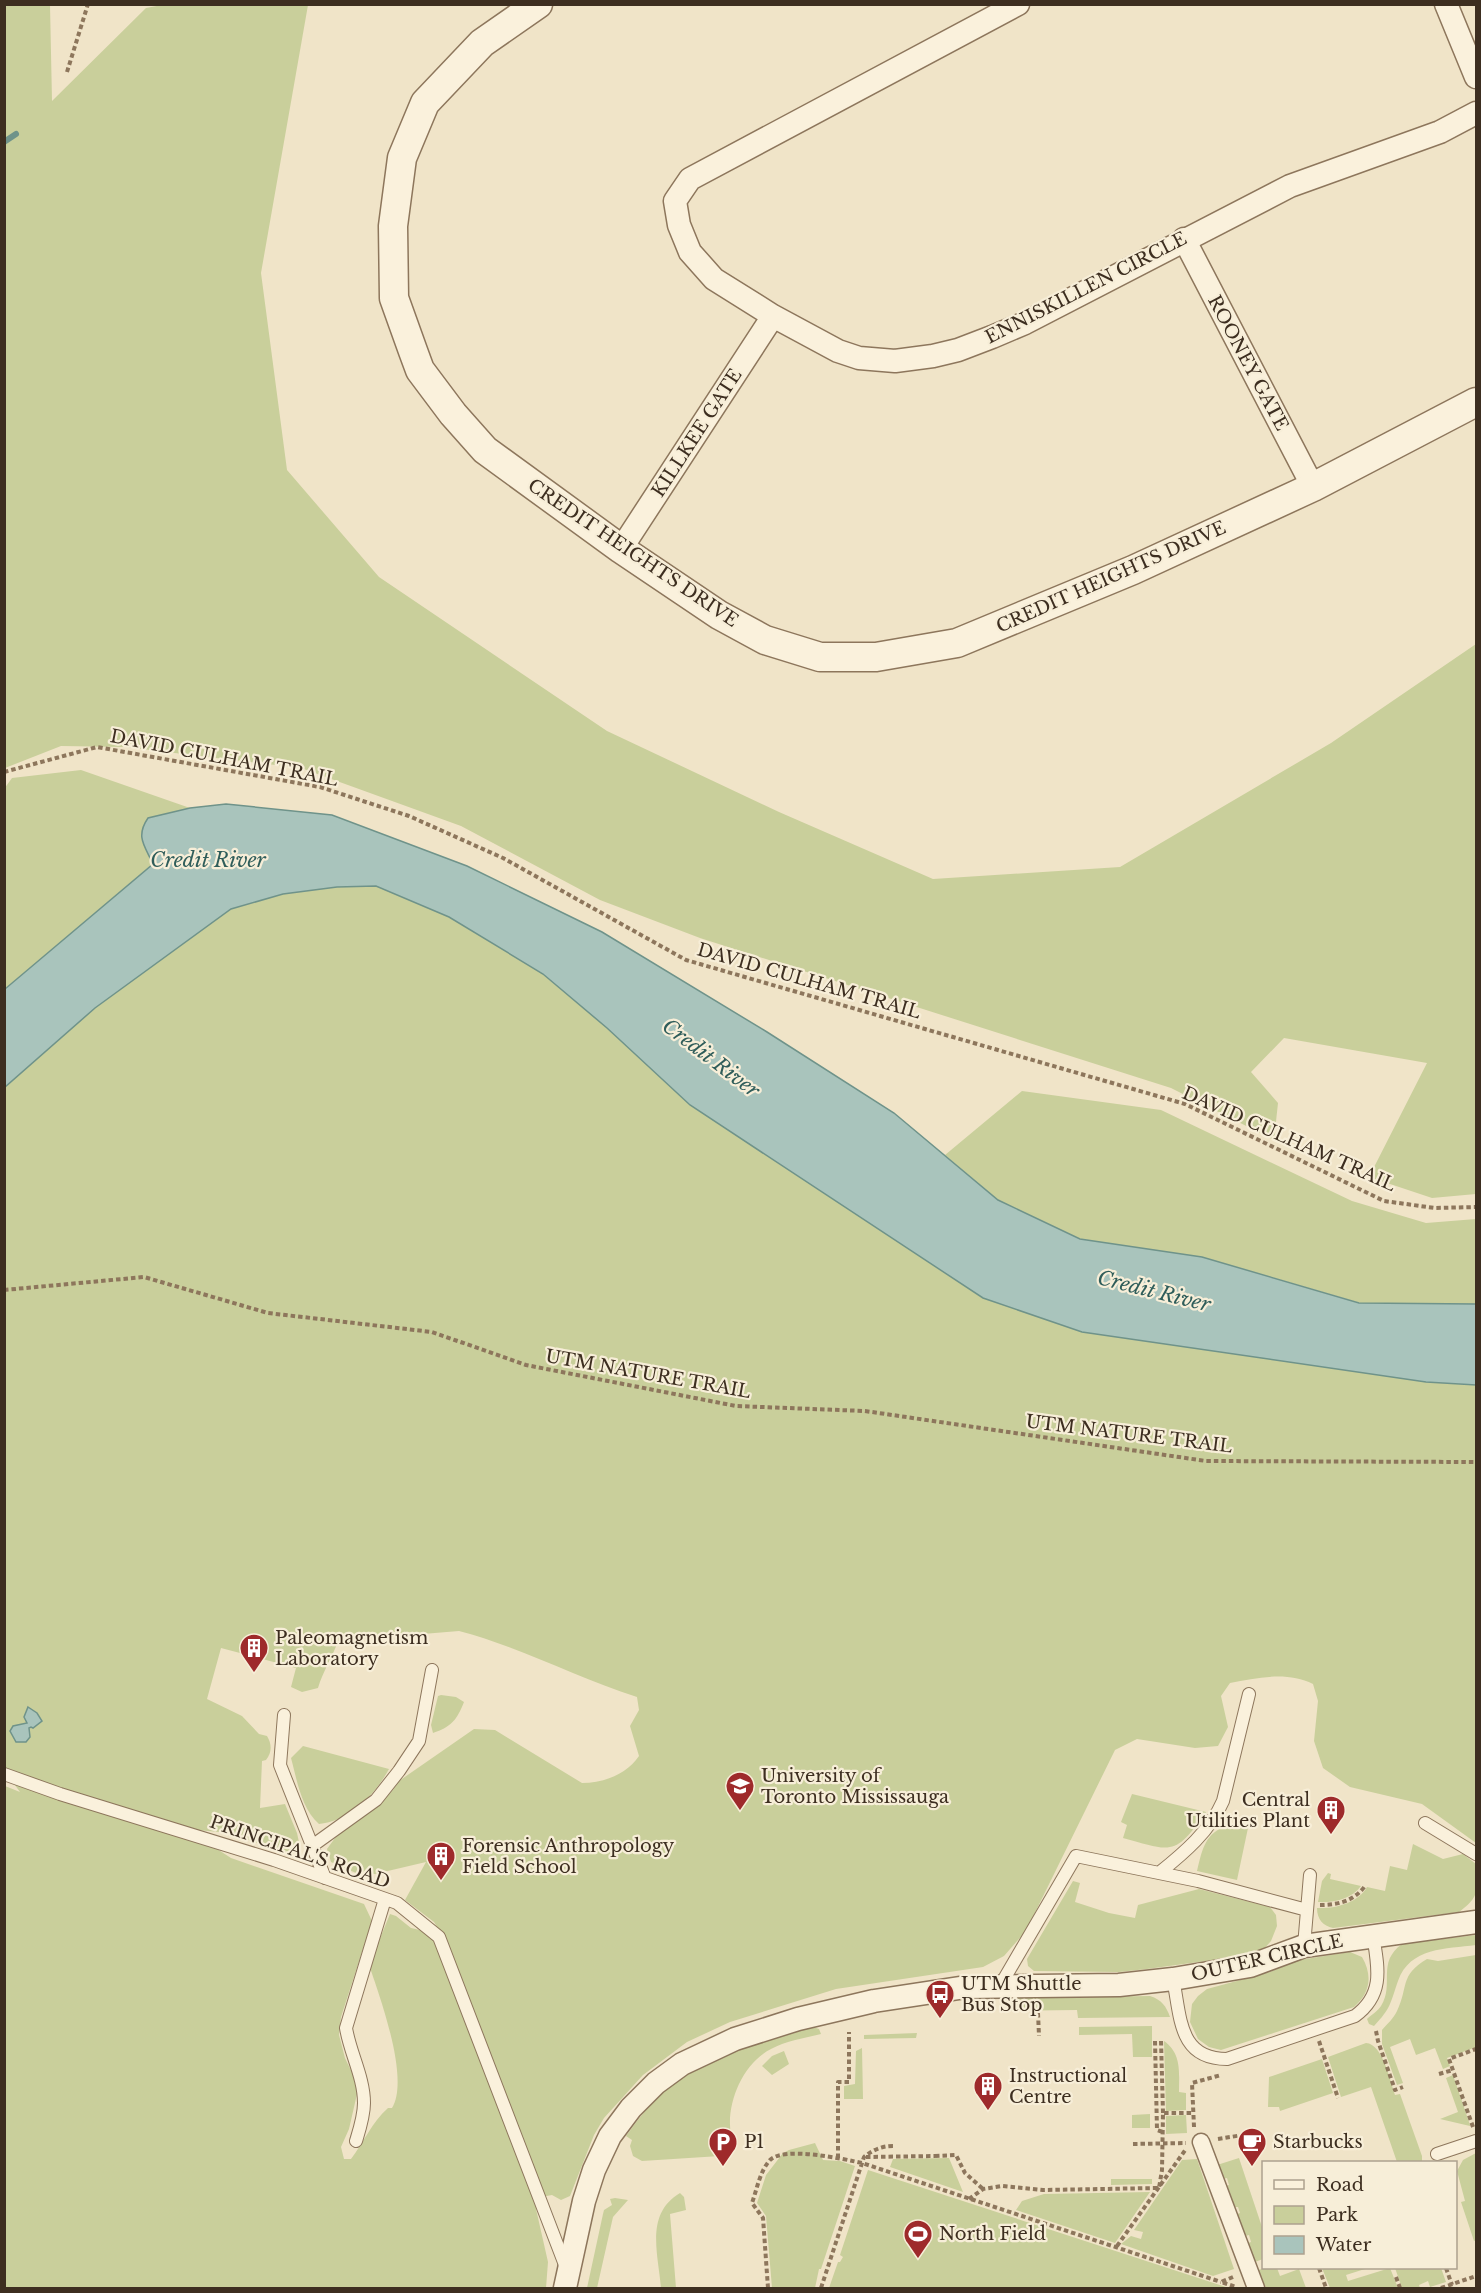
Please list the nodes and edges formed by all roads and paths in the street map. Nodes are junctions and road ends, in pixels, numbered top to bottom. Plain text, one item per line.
1 (88, 4) edge
2 (538, 4) edge
3 (1018, 4) edge
4 (1446, 4) edge
5 (67, 72) dead end
6 (1476, 77) edge
7 (1476, 113) edge
8 (1184, 239) junction
9 (773, 316) junction
10 (1476, 402) edge
11 (1312, 487) junction
12 (621, 549) junction
13 (5, 771) edge
14 (1476, 1207) edge
15 (4, 1290) edge
16 (1476, 1462) edge
17 (432, 1670) dead end
18 (1249, 1694) dead end
19 (284, 1715) dead end
20 (4, 1774) edge
21 (1425, 1823) dead end
22 (312, 1846) junction
23 (1476, 1854) edge
24 (1159, 1874) junction
25 (1310, 1875) dead end
26 (325, 1878) junction
27 (1365, 1886) dead end
28 (385, 1899) junction
29 (1307, 1907) junction
30 (1476, 1922) edge
31 (1373, 1935) junction
32 (1304, 1946) junction
33 (1173, 1979) junction
34 (1000, 1986) junction
35 (1038, 2013) dead end
36 (1376, 2031) dead end
37 (849, 2032) dead end
38 (1039, 2036) dead end
39 (1155, 2041) dead end
40 (1161, 2041) dead end
41 (1319, 2041) dead end
42 (1476, 2049) edge
43 (1453, 2070) junction
44 (1227, 2073) dead end
45 (1438, 2074) dead end
46 (1403, 2087) dead end
47 (1338, 2098) dead end
48 (1163, 2113) junction
49 (1473, 2127) dead end
50 (1163, 2132) junction
51 (1261, 2138) dead end
52 (356, 2140) dead end
53 (1476, 2141) edge
54 (1201, 2142) joint
55 (1162, 2143) junction
56 (1133, 2144) dead end
57 (893, 2146) dead end
58 (1437, 2154) dead end
59 (864, 2157) junction
60 (838, 2158) junction
61 (862, 2163) junction
62 (1159, 2188) junction
63 (983, 2189) junction
64 (969, 2199) junction
65 (1117, 2247) junction
66 (1319, 2269) edge
67 (1446, 2269) edge
68 (1476, 2276) edge
69 (1396, 2277) dead end
70 (566, 2281) edge
71 (1221, 2282) dead end
72 (1452, 2285) junction
73 (768, 2289) edge
74 (821, 2289) edge
75 (1256, 2289) edge
76 (1326, 2289) edge
77 (1400, 2289) edge
78 (1441, 2289) edge

1 - 5 path
2 - 12 street, CREDIT HEIGHTS DRIVE
3 - 9 street, ENNISKILLEN CIRCLE
4 - 6 street
7 - 8 street, ENNISKILLEN CIRCLE
8 - 9 street, ENNISKILLEN CIRCLE
8 - 11 street, ROONEY GATE
9 - 12 street, KILLKEE GATE
10 - 11 street, CREDIT HEIGHTS DRIVE
11 - 12 street, CREDIT HEIGHTS DRIVE
13 - 14 path, DAVID CULHAM TRAIL
15 - 16 path, UTM NATURE TRAIL
17 - 22 lane
18 - 24 lane
19 - 22 lane
20 - 26 lane, PRINCIPAL'S ROAD
21 - 23 lane
22 - 26 lane
24 - 29 lane
24 - 34 lane
25 - 29 lane
26 - 28 lane, PRINCIPAL'S ROAD
27 - 29 path
28 - 52 lane
28 - 70 lane, PRINCIPAL'S ROAD
29 - 32 lane
30 - 31 street, OUTER CIRCLE
31 - 32 street, OUTER CIRCLE
31 - 33 lane
32 - 33 street, OUTER CIRCLE
33 - 34 street, OUTER CIRCLE
34 - 70 street, OUTER CIRCLE
35 - 38 path
36 - 46 path
37 - 60 path
39 - 50 path
40 - 48 path
41 - 47 path
42 - 43 path
43 - 45 path
43 - 49 path
44 - 48 path
48 - 50 path
50 - 55 path
51 - 54 path
53 - 58 lane
54 - 75 street
55 - 56 path
55 - 62 path
55 - 62 path
57 - 59 path
59 - 61 path
59 - 63 path
60 - 61 path
60 - 73 path
61 - 64 path
61 - 74 path
62 - 63 path
62 - 65 path
63 - 64 path
64 - 65 path
65 - 71 path
66 - 76 path
67 - 72 path
68 - 72 path
69 - 77 path
72 - 78 path

